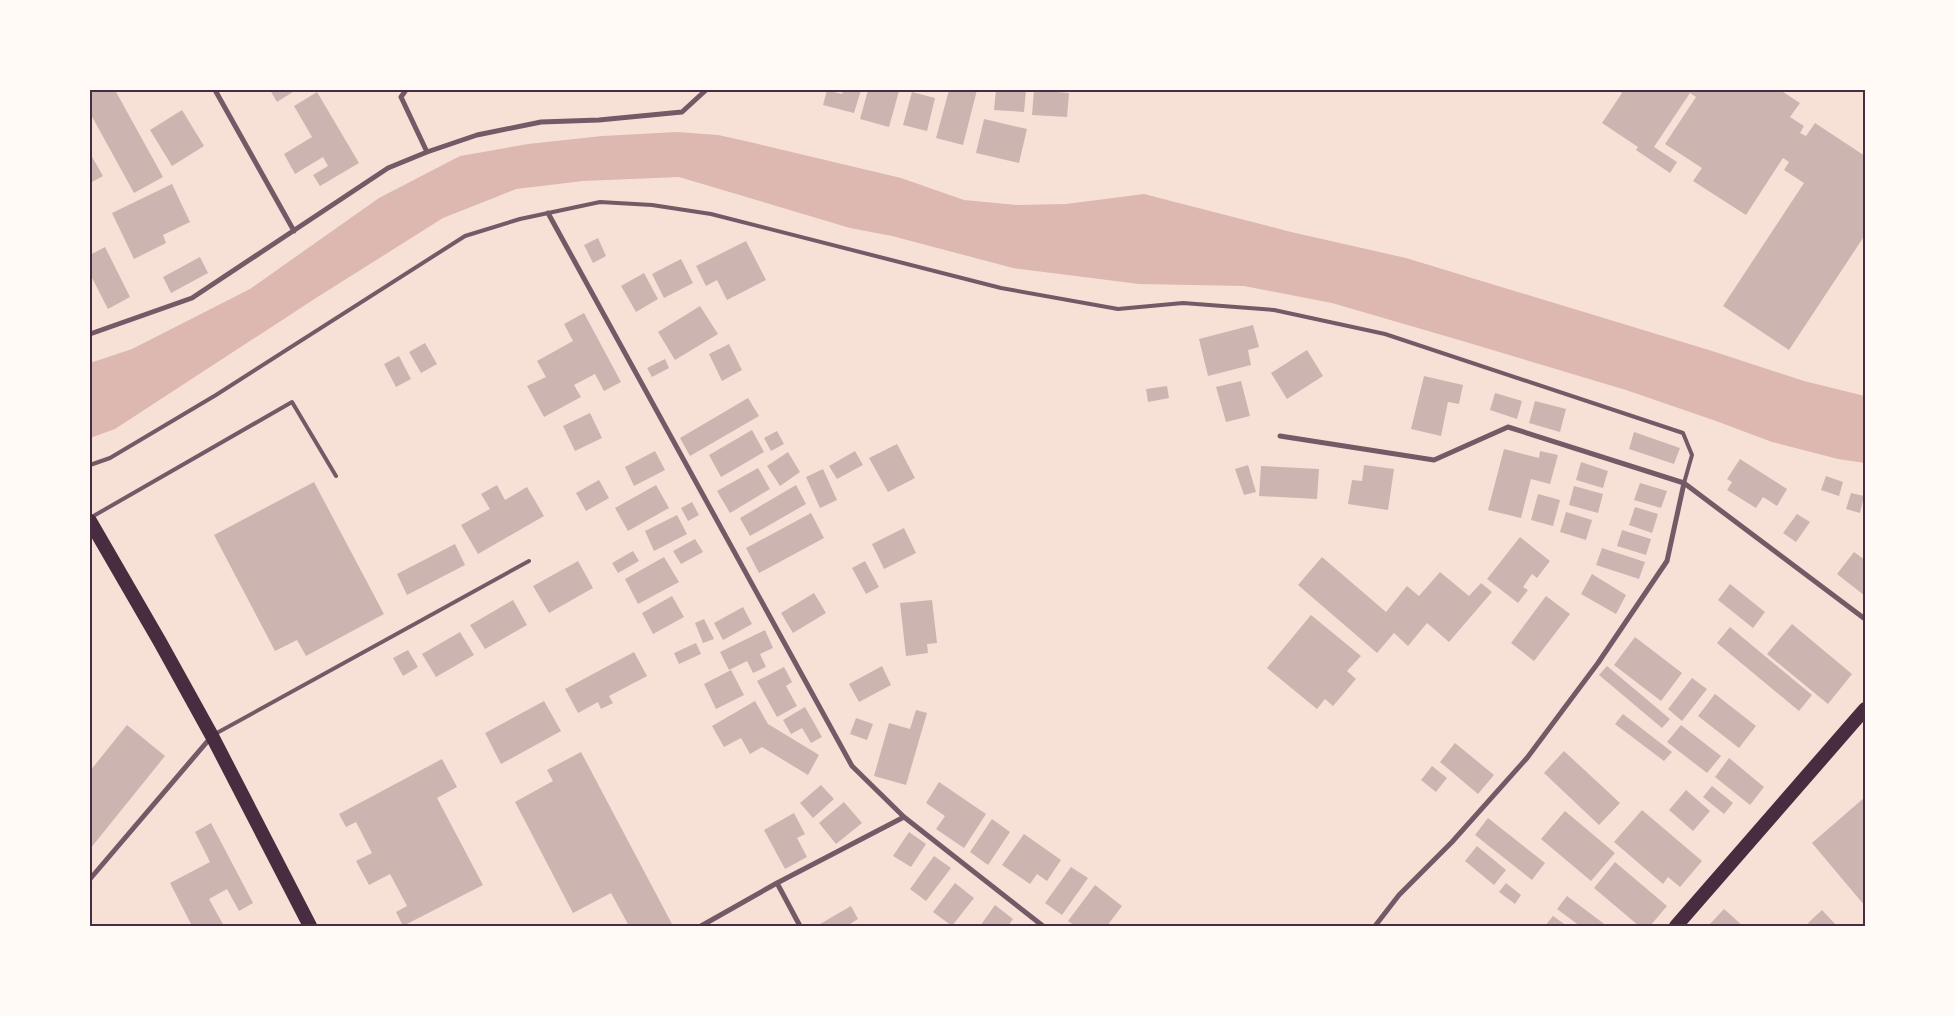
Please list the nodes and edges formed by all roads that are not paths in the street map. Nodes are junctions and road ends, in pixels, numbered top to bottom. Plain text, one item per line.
1 (215, 90) edge
2 (406, 90) edge
3 (706, 90) edge
4 (427, 152) junction
5 (548, 213) junction
6 (294, 231) junction
7 (90, 334) edge
8 (1280, 436) dead end
9 (90, 465) edge
10 (336, 476) dead end
11 (1684, 483) junction
12 (90, 520) edge
13 (528, 561) dead end
14 (1865, 619) edge
15 (1865, 709) edge
16 (212, 736) junction
17 (904, 817) junction
18 (90, 879) edge
19 (777, 883) junction
20 (310, 926) edge
21 (701, 926) edge
22 (800, 926) edge
23 (1043, 926) edge
24 (1375, 926) edge
25 (1676, 926) edge

1 - 6 street
2 - 4 street
3 - 4 street
4 - 6 street
5 - 9 lane
5 - 11 lane
5 - 17 street
6 - 7 street
8 - 11 street
10 - 12 lane
11 - 14 street
11 - 24 street
12 - 16 highway
13 - 16 lane
15 - 25 highway
16 - 18 street
16 - 20 highway
17 - 19 street
17 - 23 street
19 - 21 street
19 - 22 street

